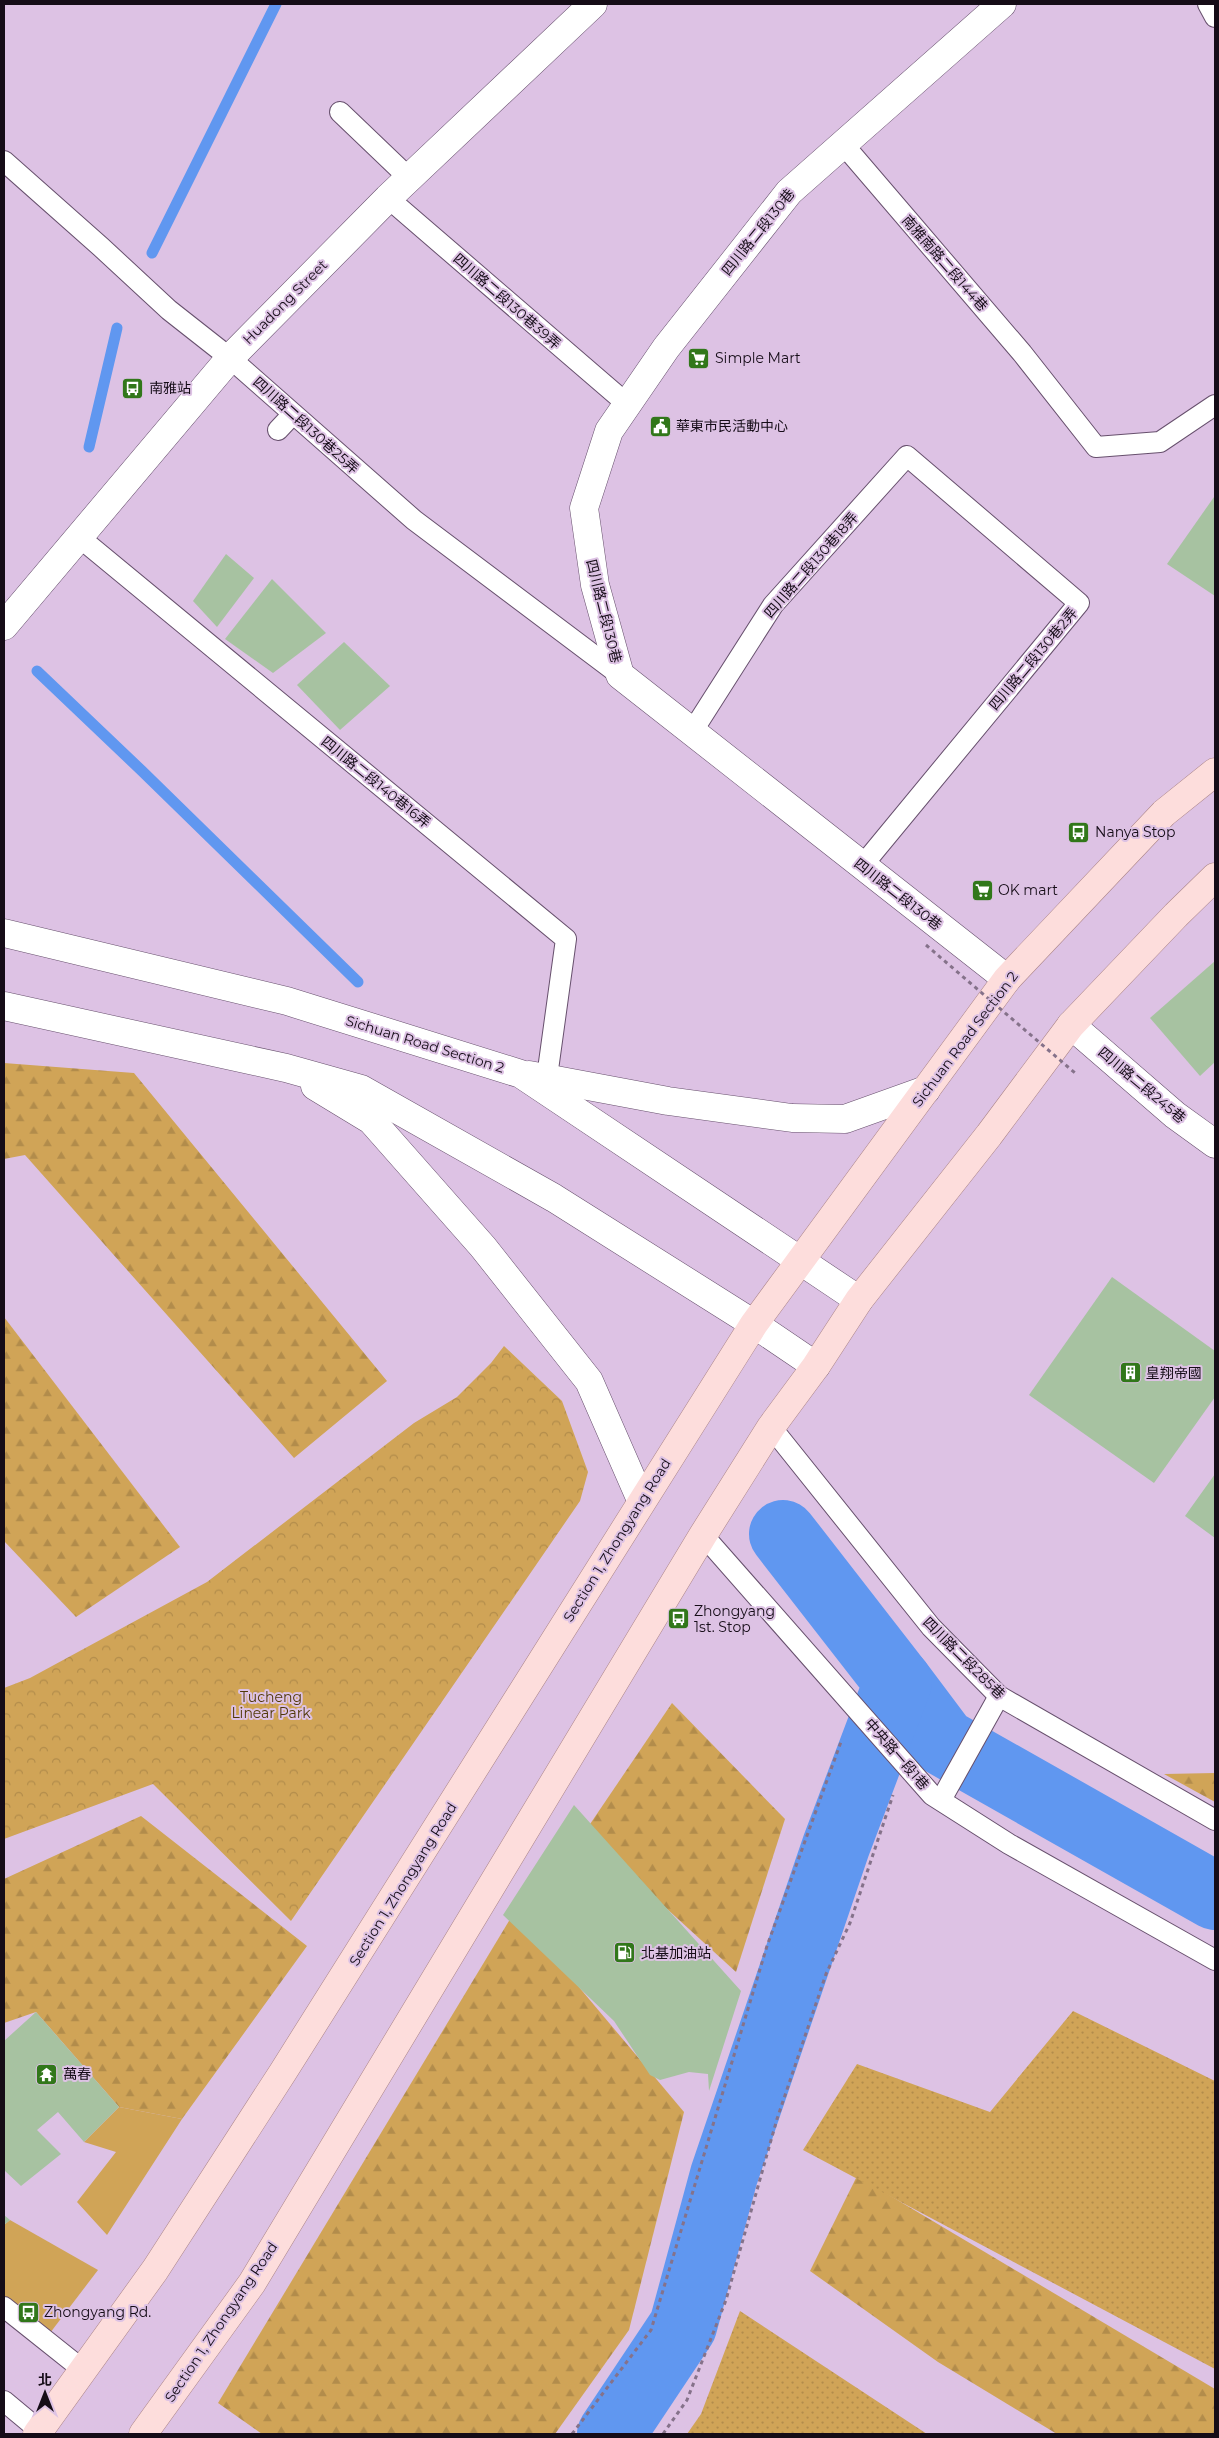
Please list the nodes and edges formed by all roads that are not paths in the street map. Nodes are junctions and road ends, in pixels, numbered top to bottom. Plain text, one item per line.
1 (593, 4) edge
2 (1002, 4) edge
3 (1208, 4) edge
4 (1215, 17) edge
5 (340, 112) dead end
6 (842, 144) junction
7 (4, 161) edge
8 (409, 178) junction
9 (388, 198) junction
10 (230, 358) junction
11 (627, 404) junction
12 (1215, 405) edge
13 (293, 414) junction
14 (278, 430) dead end
15 (907, 456) joint
16 (79, 537) junction
17 (4, 626) edge
18 (620, 675) junction
19 (692, 732) junction
20 (1215, 772) edge
21 (862, 866) junction
22 (1215, 877) edge
23 (4, 934) edge
24 (1008, 979) junction
25 (4, 1006) edge
26 (1071, 1025) junction
27 (286, 1068) junction
28 (534, 1076) junction
29 (926, 1090) junction
30 (1215, 1144) edge
31 (799, 1260) junction
32 (859, 1300) junction
33 (754, 1324) junction
34 (816, 1366) junction
35 (772, 1427) junction
36 (641, 1500) junction
37 (703, 1535) junction
38 (998, 1699) junction
39 (943, 1798) junction
40 (1215, 1820) edge
41 (1215, 1960) edge
42 (4, 2307) edge
43 (83, 2370) junction
44 (4, 2401) edge
45 (38, 2433) edge
46 (143, 2434) edge

1 - 8 main road, Huadong Street
2 - 6 main road
3 - 4 lane
5 - 8 lane
6 - 11 main road, 四川路二段130巷
6 - 12 lane, 南雅南路二段144巷
7 - 10 lane, 四川路二段130巷25弄
8 - 9 main road, Huadong Street
9 - 10 main road, Huadong Street
9 - 11 lane, 四川路二段130巷39弄
10 - 13 lane, 四川路二段130巷25弄
10 - 16 main road, Huadong Street
11 - 18 main road, 四川路二段130巷
13 - 14 lane
13 - 18 lane, 四川路二段130巷25弄
15 - 19 lane, 四川路二段130巷18弄
15 - 21 lane, 四川路二段130巷2弄
16 - 17 main road, Huadong Street
16 - 28 lane, 四川路二段140巷16弄
18 - 19 main road, 四川路二段130巷
19 - 21 main road, 四川路二段130巷
20 - 24 main road, Sichuan Road Section 2
21 - 24 main road, 四川路二段130巷
22 - 26 main road
23 - 28 main road, Sichuan Road Section 2
24 - 29 main road, Sichuan Road Section 2
25 - 27 main road
26 - 30 main road, 四川路二段245巷
26 - 32 main road
27 - 33 main road
27 - 36 main road
28 - 29 main road
28 - 31 main road, Sichuan Road Section 2
29 - 31 main road, Sichuan Road Section 2
31 - 32 main road, Sichuan Road Section 2
31 - 33 main road, Sichuan Road Section 2
32 - 34 main road
33 - 34 main road
33 - 36 main road, Section 1, Zhongyang Road
34 - 35 main road, Section 1, Zhongyang Road
35 - 37 main road, Section 1, Zhongyang Road
35 - 38 lane, 四川路二段285巷
36 - 43 main road, Section 1, Zhongyang Road
37 - 39 lane, 中央路一段1巷
37 - 46 main road, Section 1, Zhongyang Road
38 - 39 lane
38 - 40 lane, 四川路二段285巷
39 - 41 lane, 中央路一段1巷
42 - 43 lane
43 - 45 main road, Section 1, Zhongyang Road
44 - 45 lane

